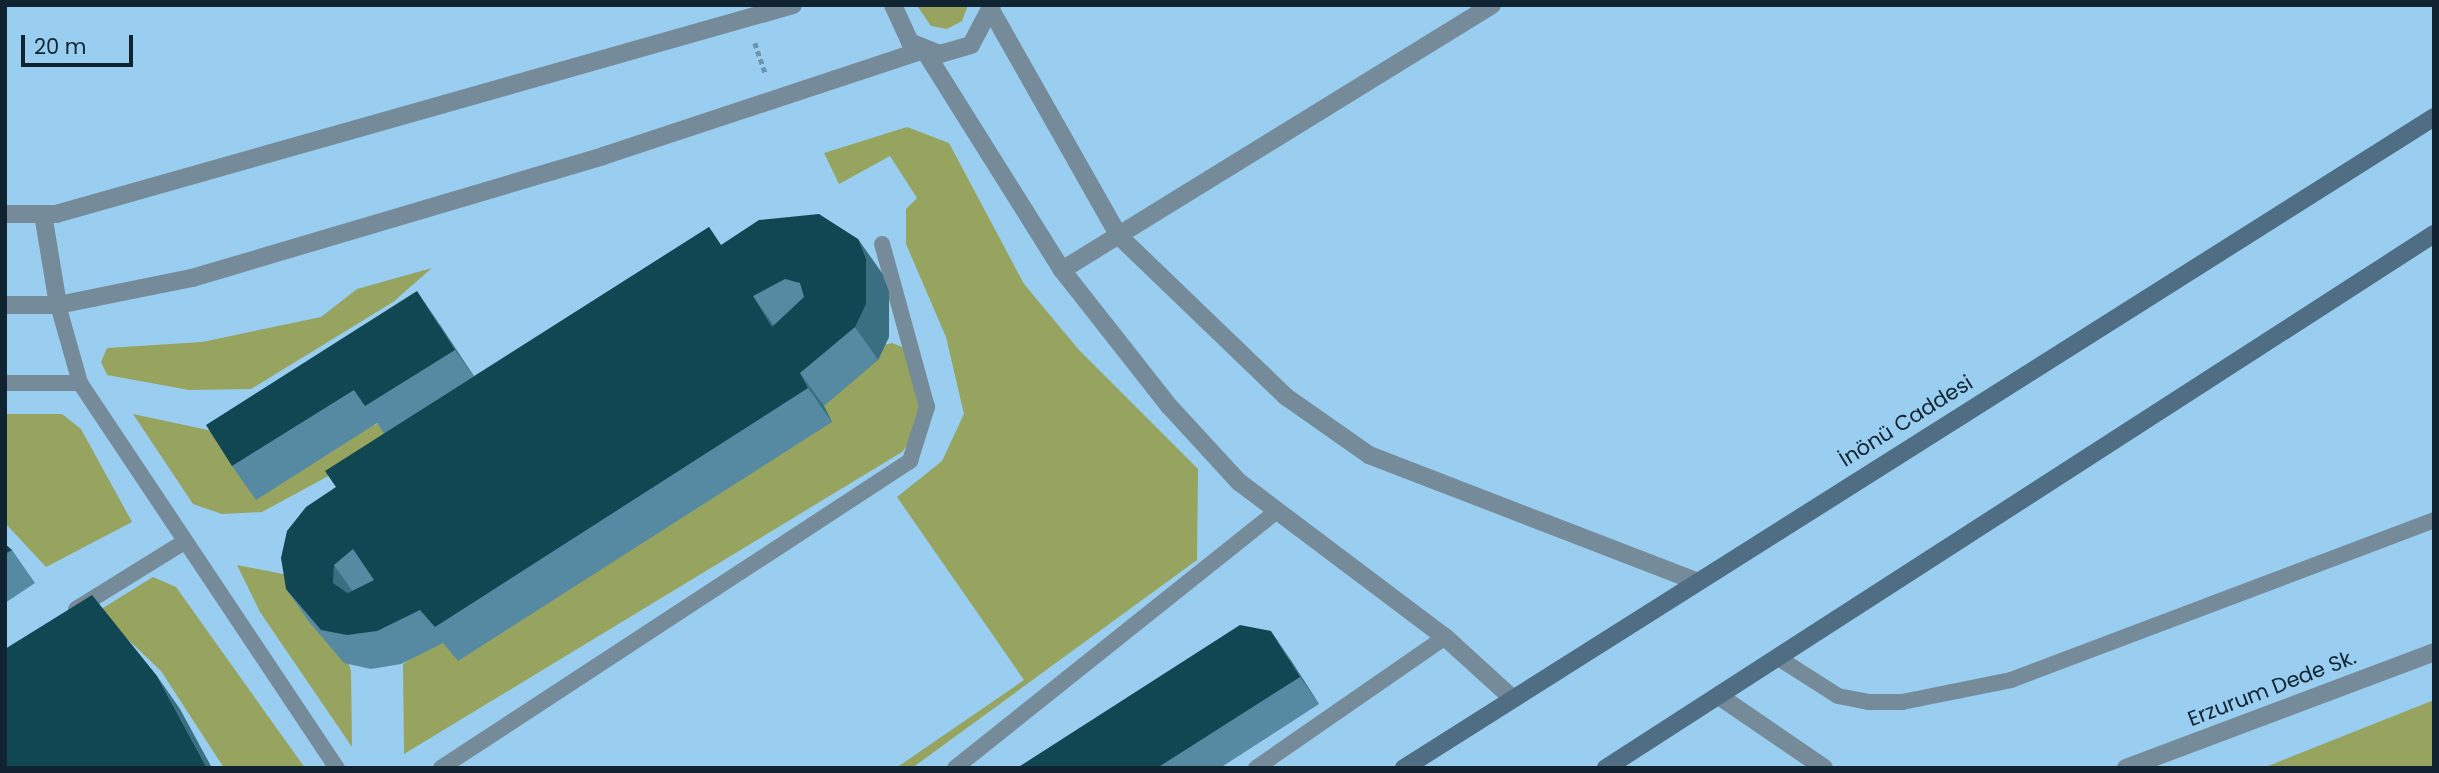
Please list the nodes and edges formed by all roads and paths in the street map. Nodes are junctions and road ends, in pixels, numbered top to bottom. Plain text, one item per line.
1 (793, 5) edge
2 (893, 5) edge
3 (1492, 5) edge
4 (991, 8) edge
5 (747, 18) junction
6 (924, 50) junction
7 (774, 100) junction
8 (2434, 117) edge
9 (5, 214) edge
10 (43, 214) junction
11 (2434, 234) edge
12 (1119, 236) junction
13 (882, 244) dead end
14 (1062, 270) junction
15 (5, 305) edge
16 (58, 305) junction
17 (5, 383) edge
18 (80, 383) junction
19 (1278, 510) junction
20 (2434, 520) edge
21 (184, 542) junction
22 (1695, 581) junction
23 (61, 618) edge
24 (1445, 637) junction
25 (2434, 652) edge
26 (1777, 657) junction
27 (1719, 696) junction
28 (1511, 697) junction
29 (337, 768) edge
30 (441, 768) edge
31 (955, 768) edge
32 (1256, 768) edge
33 (1404, 768) edge
34 (1606, 768) edge
35 (1824, 768) edge
36 (2126, 768) edge

1 - 5 street
2 - 6 street
3 - 12 street
4 - 6 street
4 - 12 street
5 - 7 path
5 - 10 street
6 - 7 street
6 - 14 street
7 - 16 street
8 - 22 main road, İnönü Caddesi
9 - 10 street
10 - 16 street
11 - 26 main road
12 - 14 street
12 - 22 street
13 - 30 lane
14 - 19 street
15 - 16 street
16 - 18 lane
17 - 18 lane
18 - 21 lane
19 - 24 street
19 - 31 lane
20 - 26 lane
21 - 23 lane
21 - 29 lane
22 - 28 main road, İnönü Caddesi
24 - 28 street
24 - 32 lane
25 - 36 street, Erzurum Dede Sk.
26 - 27 main road
27 - 34 main road
27 - 35 street
28 - 33 main road, İnönü Caddesi

